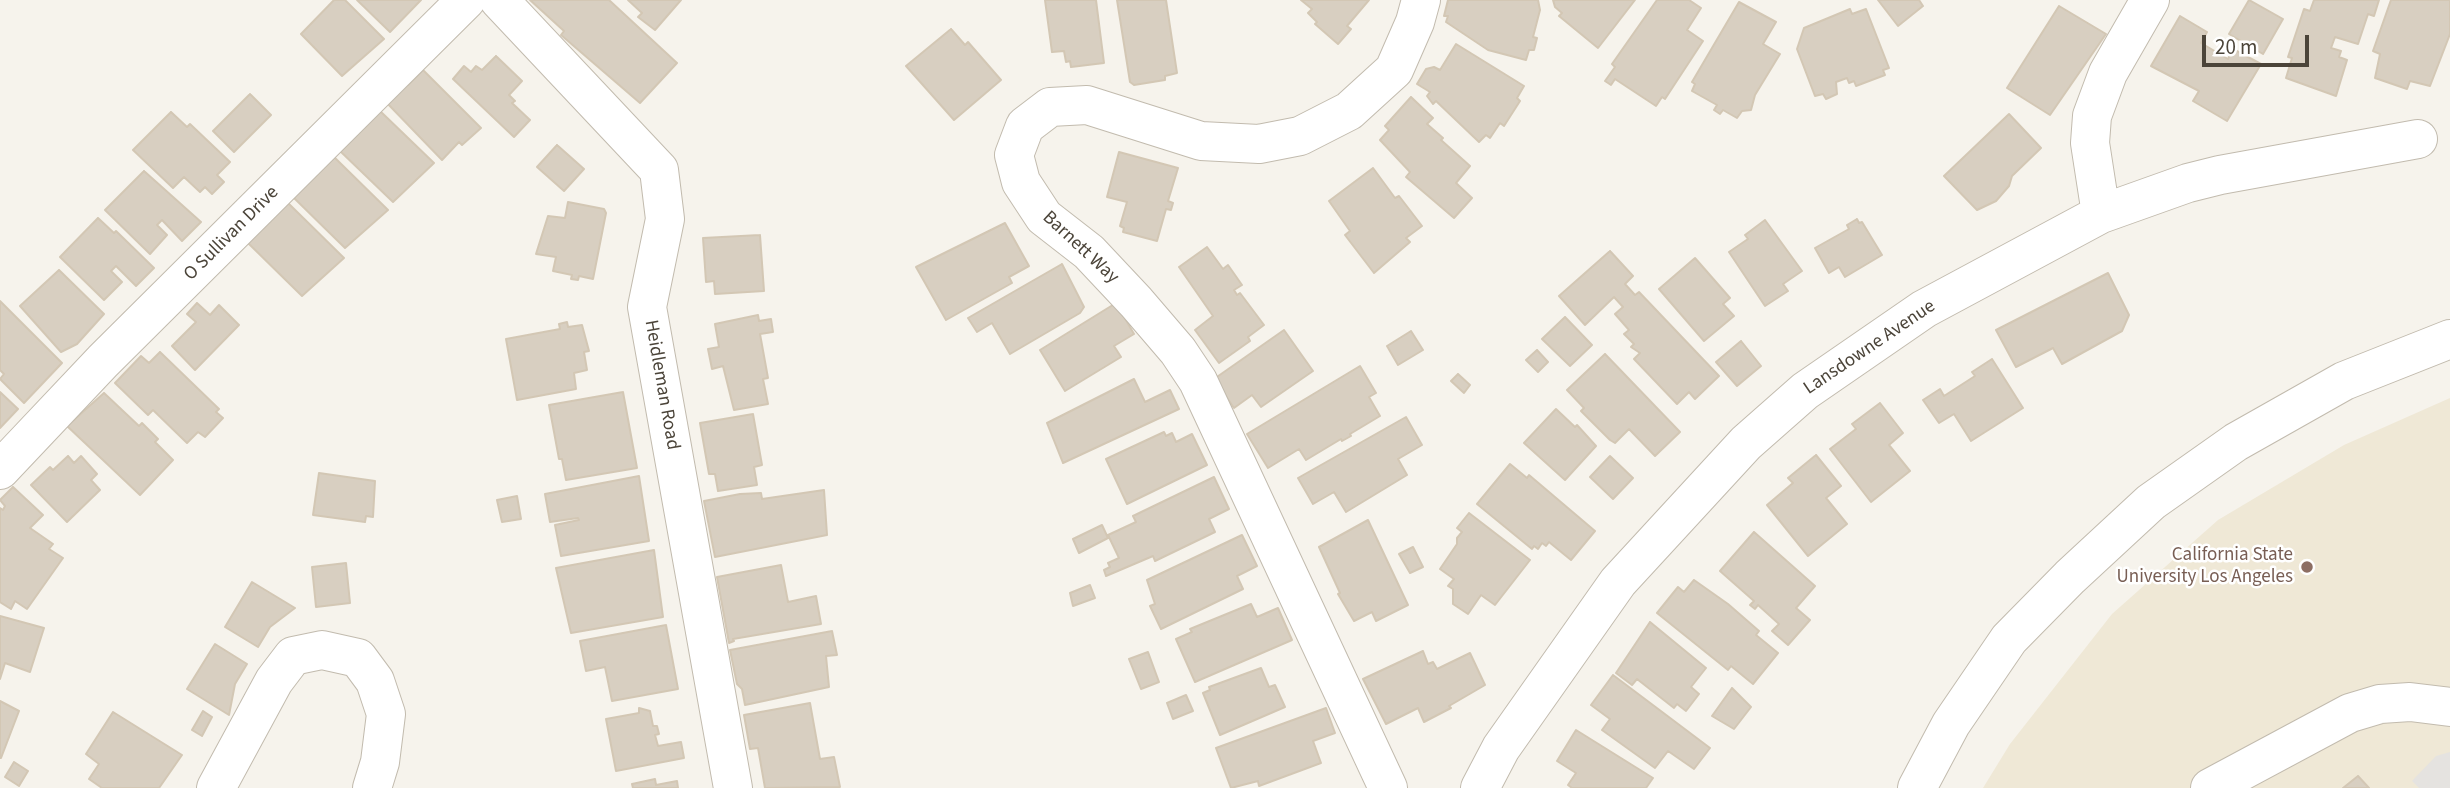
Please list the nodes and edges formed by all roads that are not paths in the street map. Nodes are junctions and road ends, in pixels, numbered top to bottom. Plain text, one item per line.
1 (466, 0) edge
2 (499, 0) edge
3 (1421, 0) edge
4 (2150, 0) edge
5 (2417, 139) dead end
6 (2101, 215) junction
7 (2450, 339) edge
8 (0, 470) edge
9 (2450, 707) edge
10 (216, 788) edge
11 (372, 788) edge
12 (733, 788) edge
13 (1388, 788) edge
14 (1480, 788) edge
15 (1917, 788) edge
16 (2210, 788) edge

1 - 8 street, O Sullivan Drive
2 - 12 street, Heidleman Road
3 - 13 street, Barnett Way
4 - 6 street
5 - 6 street, Lansdowne Avenue
6 - 14 street, Lansdowne Avenue
7 - 15 street
9 - 16 street
10 - 11 street

